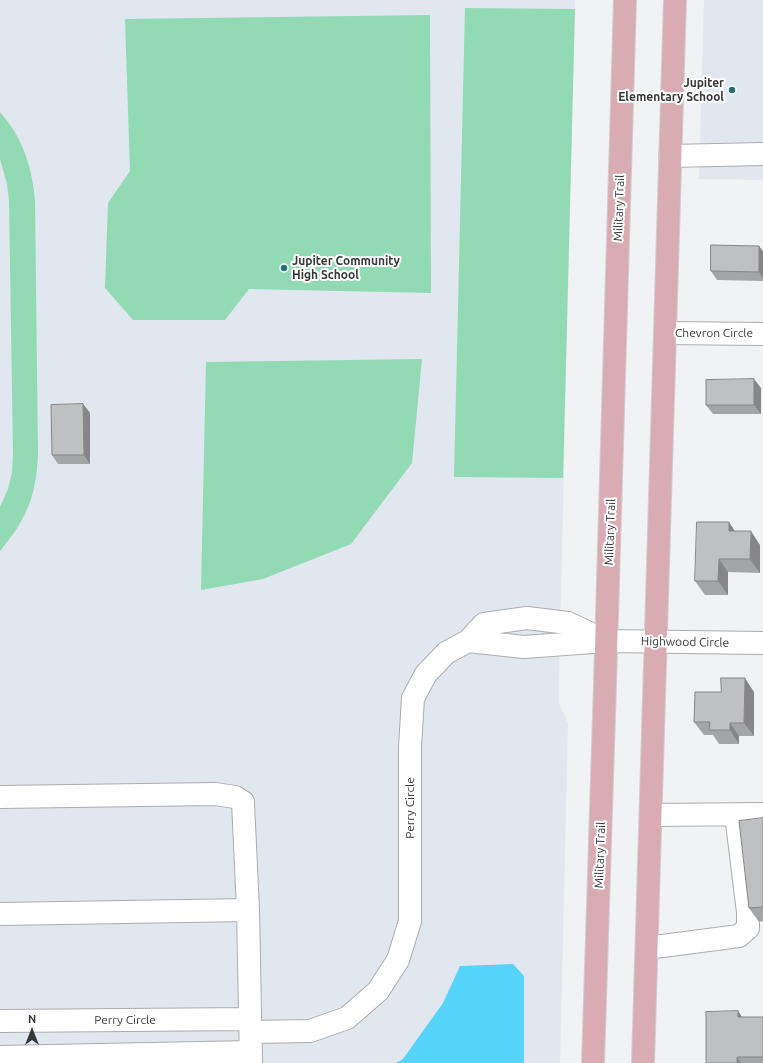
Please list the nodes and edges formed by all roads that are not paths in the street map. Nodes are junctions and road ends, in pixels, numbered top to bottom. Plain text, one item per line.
1 (625, 0) edge
2 (675, 0) edge
3 (763, 154) edge
4 (670, 156) junction
5 (665, 333) junction
6 (763, 334) edge
7 (468, 641) junction
8 (607, 642) junction
9 (656, 642) junction
10 (763, 643) edge
11 (0, 796) edge
12 (763, 814) edge
13 (651, 815) junction
14 (736, 815) junction
15 (248, 910) junction
16 (0, 914) edge
17 (647, 948) junction
18 (0, 1022) edge
19 (251, 1042) edge
20 (0, 1057) edge
21 (593, 1063) edge
22 (643, 1063) edge

1 - 8 main road, Military Trail
2 - 4 main road
3 - 4 street
4 - 5 main road
5 - 6 street, Chevron Circle
5 - 9 main road
7 - 8 street
7 - 8 street, Perry Circle
7 - 19 street, Perry Circle
8 - 9 street, Highwood Circle
8 - 21 main road, Military Trail
9 - 10 street, Highwood Circle
9 - 13 main road
11 - 15 street
12 - 14 street
13 - 14 street
13 - 17 main road
14 - 17 street
15 - 16 street
15 - 19 street
17 - 22 main road
18 - 19 street, Perry Circle
19 - 20 street, Perry Circle

